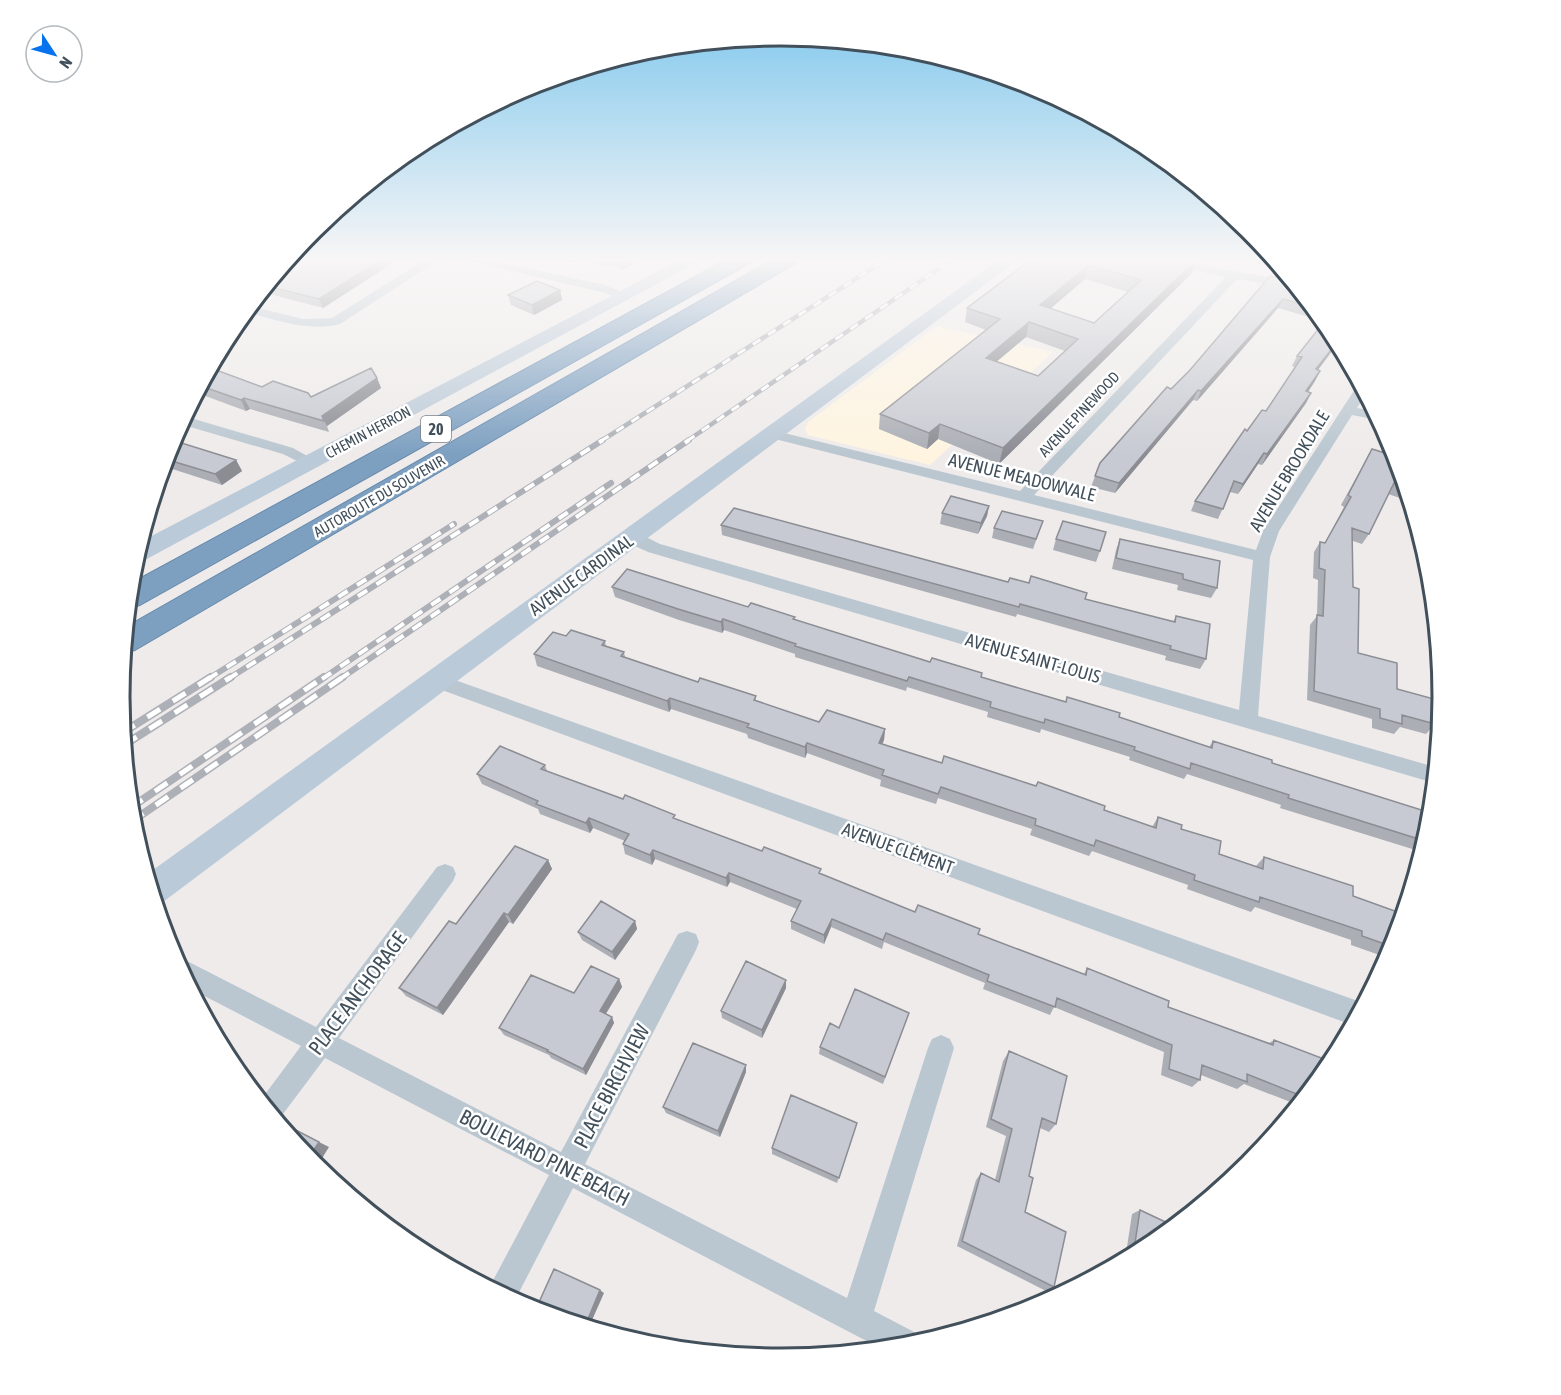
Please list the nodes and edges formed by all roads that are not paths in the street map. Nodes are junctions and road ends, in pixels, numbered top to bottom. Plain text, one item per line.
1 (573, 324) edge
2 (627, 324) edge
3 (677, 324) edge
4 (923, 324) edge
5 (1188, 324) edge
6 (1357, 397) edge
7 (1349, 410) junction
8 (1366, 414) edge
9 (191, 423) edge
10 (772, 435) junction
11 (310, 462) junction
12 (1023, 498) junction
13 (632, 538) junction
14 (147, 548) edge
15 (1263, 557) junction
16 (138, 593) edge
17 (133, 637) edge
18 (438, 681) junction
19 (1248, 720) junction
20 (1427, 773) edge
21 (445, 874) dead end
22 (158, 886) edge
23 (687, 942) dead end
24 (193, 977) edge
25 (1350, 1011) edge
26 (321, 1041) junction
27 (941, 1048) dead end
28 (274, 1106) edge
29 (567, 1169) junction
30 (505, 1287) edge
31 (856, 1319) junction
32 (894, 1338) edge

1 - 11 main road, CHEMIN HERRON
2 - 16 highway, AUTOROUTE DU SOUVENIR / 20
3 - 17 highway, AUTOROUTE DU SOUVENIR / 20
4 - 10 main road, AVENUE CARDINAL
5 - 12 street, AVENUE PINEWOOD
6 - 7 street, AVENUE BROOKDALE
7 - 8 street
7 - 15 street, AVENUE BROOKDALE
9 - 11 street
10 - 12 street, AVENUE MEADOWVALE
10 - 13 main road, AVENUE CARDINAL
11 - 14 main road, CHEMIN HERRON
12 - 15 street, AVENUE MEADOWVALE
13 - 18 main road, AVENUE CARDINAL
13 - 19 street, AVENUE SAINT-LOUIS
15 - 19 street, AVENUE BROOKDALE
18 - 22 main road, AVENUE CARDINAL
18 - 25 street, AVENUE CLÉMENT
19 - 20 street, AVENUE SAINT-LOUIS
21 - 26 street, PLACE ANCHORAGE
23 - 29 street, PLACE BIRCHVIEW
24 - 26 street, BOULEVARD PINE BEACH
26 - 28 street, PLACE ANCHORAGE
26 - 29 street, BOULEVARD PINE BEACH
27 - 31 street
29 - 30 street, PLACE BIRCHVIEW
29 - 31 street, BOULEVARD PINE BEACH
31 - 32 street, BOULEVARD PINE BEACH

